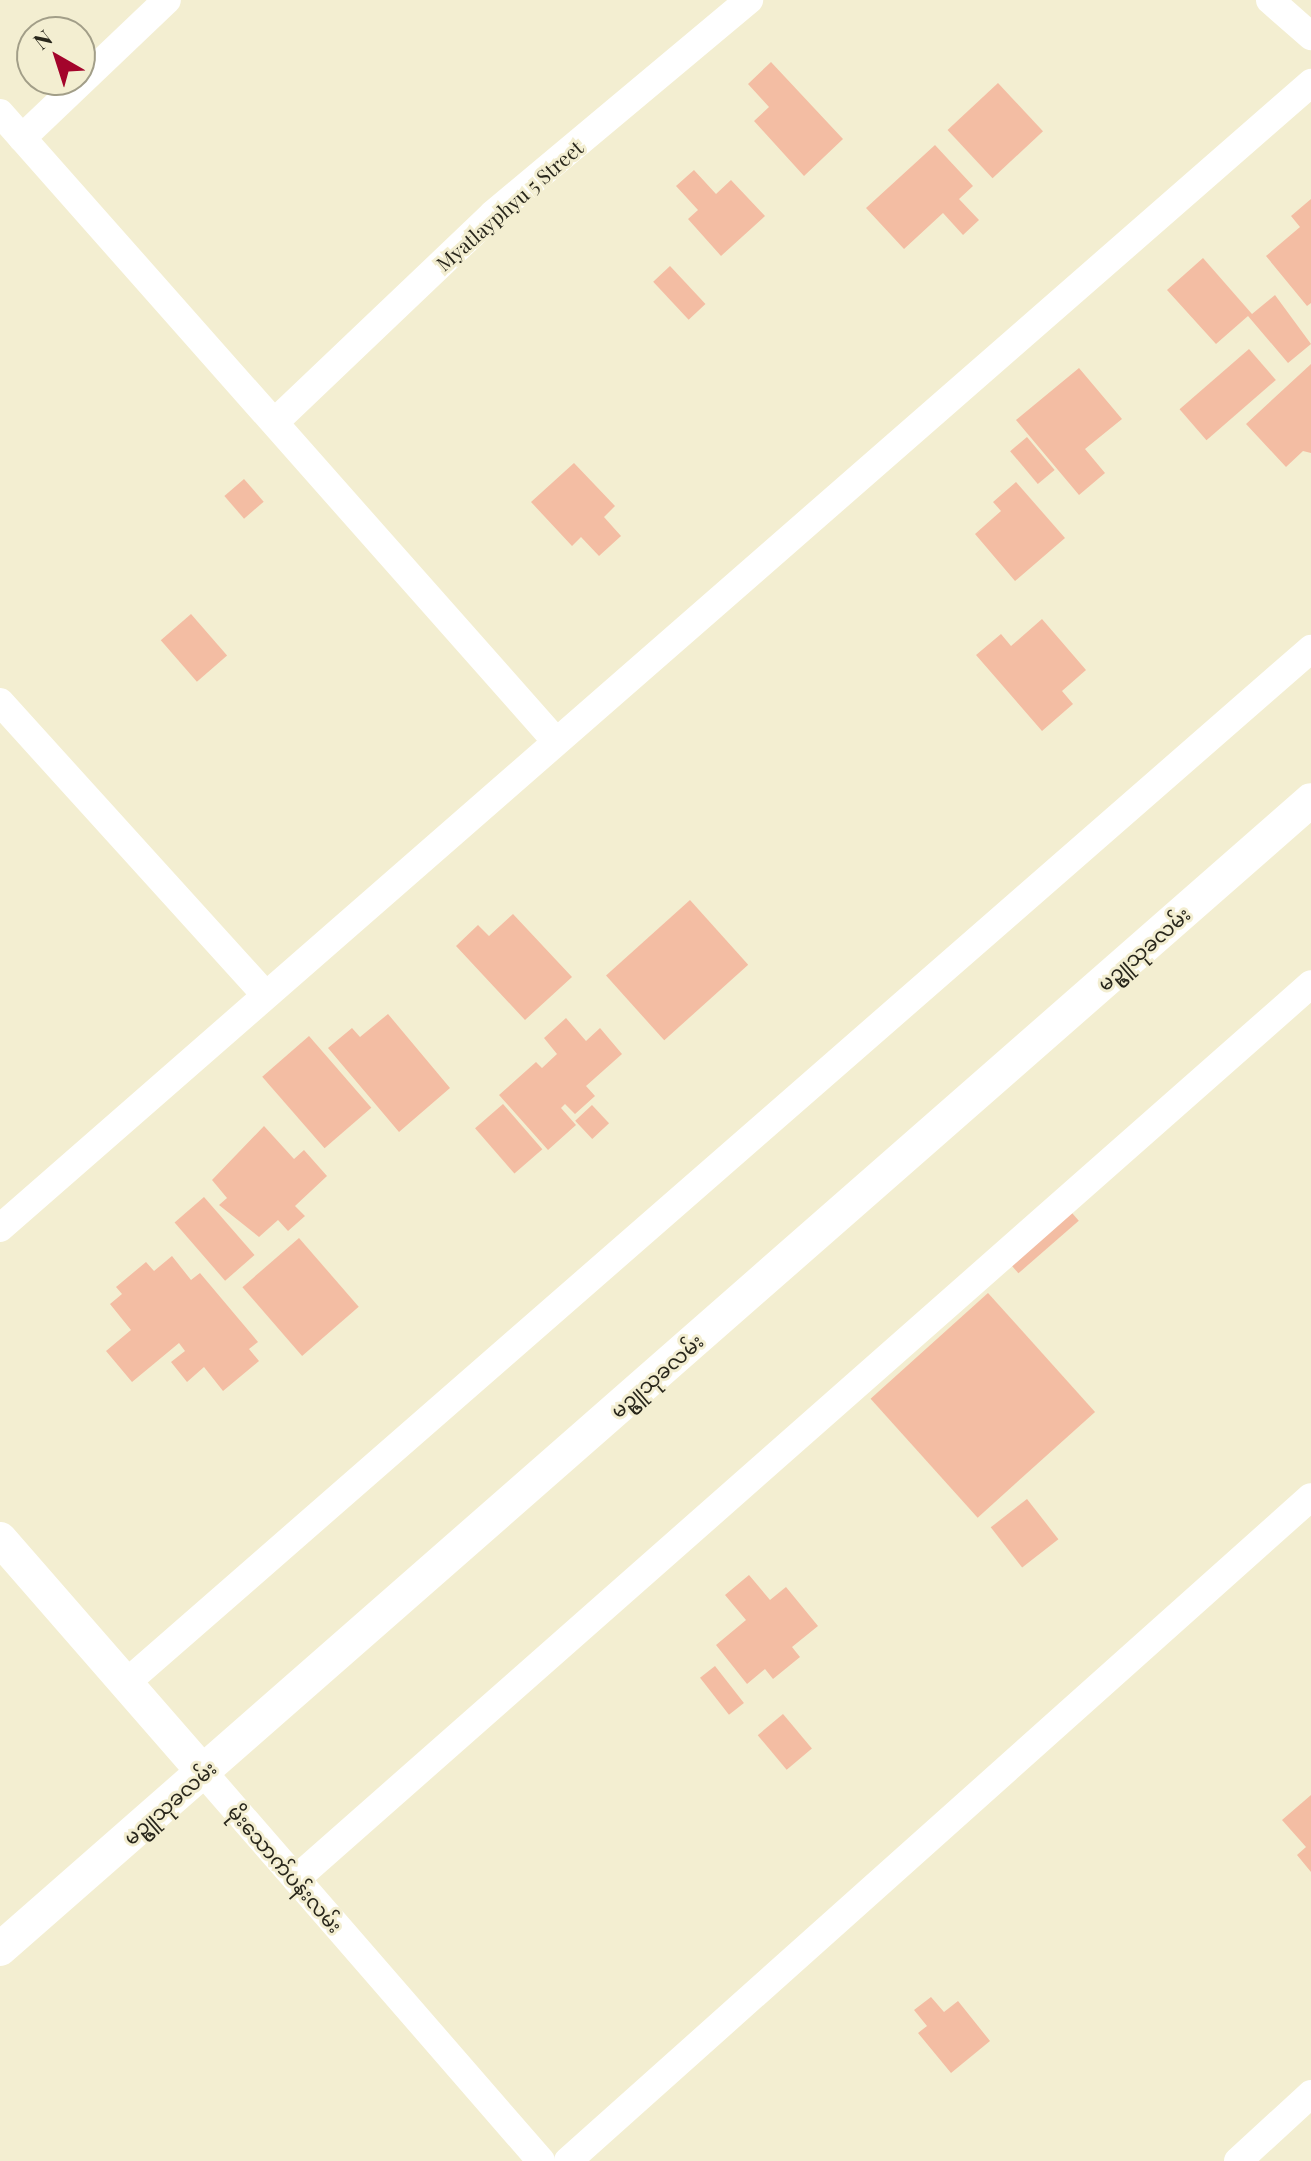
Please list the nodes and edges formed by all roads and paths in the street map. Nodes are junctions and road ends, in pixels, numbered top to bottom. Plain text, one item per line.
1 (167, 0) edge
2 (749, 0) edge
3 (1270, 0) edge
4 (1311, 36) edge
5 (1311, 83) edge
6 (0, 113) edge
7 (22, 138) junction
8 (277, 420) junction
9 (1311, 649) edge
10 (0, 702) edge
11 (555, 740) junction
12 (1311, 800) edge
13 (1311, 984) edge
14 (264, 993) junction
15 (0, 1228) edge
16 (1311, 1497) edge
17 (0, 1539) edge
18 (126, 1683) junction
19 (203, 1772) junction
20 (296, 1879) junction
21 (0, 1949) edge
22 (1311, 2094) edge
23 (541, 2161) edge
24 (568, 2161) edge
25 (1238, 2161) edge

1 - 7 street
2 - 8 street, Myatlayphyu 5 Street
3 - 4 street
5 - 11 street
6 - 7 street
7 - 8 street
8 - 11 street
9 - 18 street
10 - 14 street
11 - 14 street
12 - 19 street, မဥ္ဇူသုခလမ်း
13 - 20 street
14 - 15 street
16 - 24 street
17 - 18 street, မိုးသောက်ပန်းလမ်း
18 - 19 street, မိုးသောက်ပန်းလမ်း
19 - 20 street, မိုးသောက်ပန်းလမ်း
19 - 21 street, မဥ္ဇူသုခလမ်း
20 - 23 street, မိုးသောက်ပန်းလမ်း
22 - 25 street

